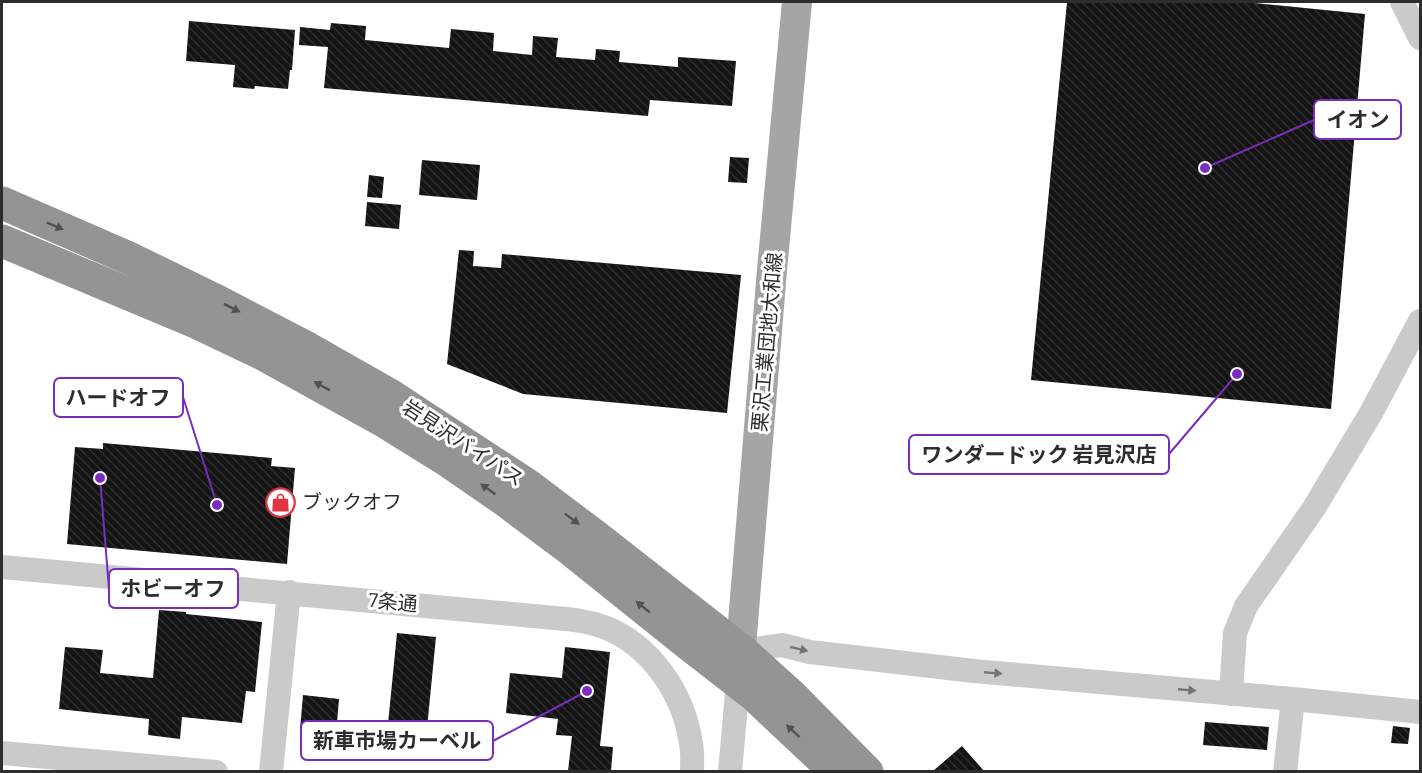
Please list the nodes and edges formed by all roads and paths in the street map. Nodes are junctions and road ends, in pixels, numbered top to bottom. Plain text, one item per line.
1 (797, 2) edge
2 (1402, 2) edge
3 (1420, 39) edge
4 (2, 202) edge
5 (2, 241) edge
6 (1420, 321) edge
7 (2, 567) edge
8 (289, 592) junction
9 (740, 667) junction
10 (1231, 694) junction
11 (1293, 699) junction
12 (1420, 712) edge
13 (2, 753) edge
14 (147, 769) edge
15 (216, 771) edge
16 (272, 771) edge
17 (692, 771) edge
18 (730, 771) edge
19 (836, 771) edge
20 (867, 771) edge
21 (1285, 771) edge

1 - 9 main road, 栗沢工業団地大和線
2 - 3 street
4 -> 9 highway, 岩見沢バイパス
9 -> 5 highway, 岩見沢バイパス
6 - 10 street
7 - 8 street, 7条通
8 - 16 street
8 - 17 street, 7条通
9 -> 10 street
9 - 18 street
19 -> 9 highway, 岩見沢バイパス
9 - 20 highway, 岩見沢バイパス
10 - 11 street
11 - 12 street
11 - 21 street
13 - 14 street
14 - 15 street

